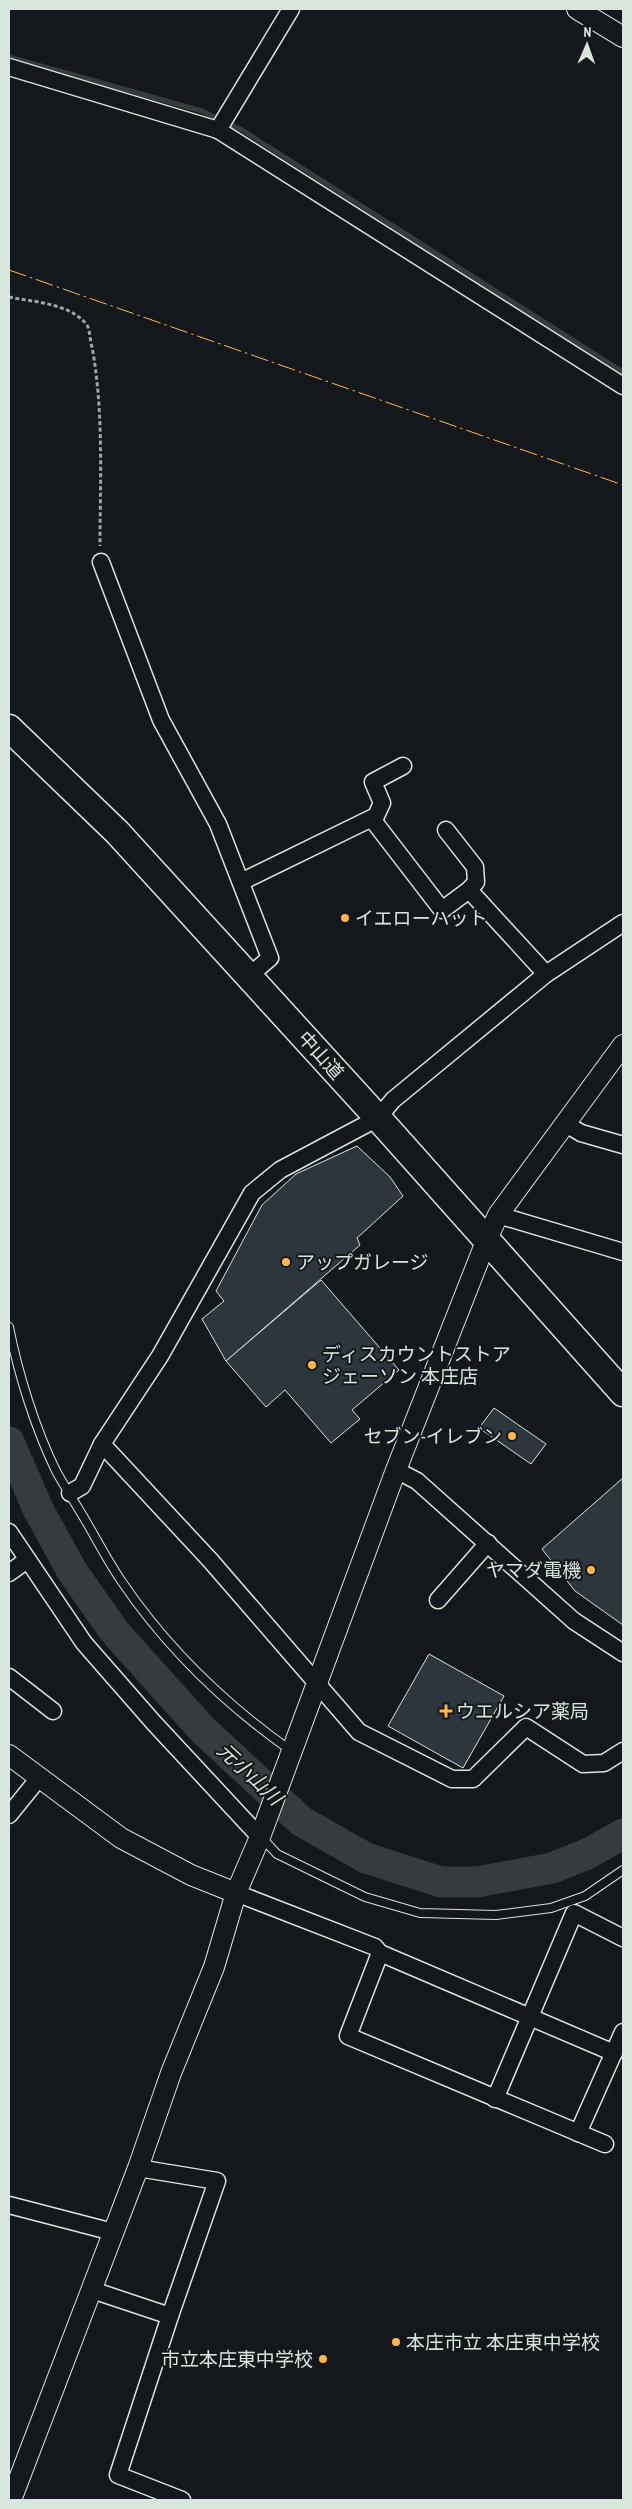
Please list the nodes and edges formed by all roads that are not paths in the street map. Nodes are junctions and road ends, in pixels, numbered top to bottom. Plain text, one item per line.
1 (291, 9) edge
2 (578, 9) edge
3 (623, 38) edge
4 (9, 68) edge
5 (218, 130) junction
6 (623, 386) edge
7 (100, 562) road end
8 (9, 728) edge
9 (403, 766) dead end
10 (372, 819) junction
11 (446, 830) dead end
12 (241, 882) junction
13 (469, 890) junction
14 (623, 923) edge
15 (546, 974) junction
16 (249, 976) junction
17 (623, 1045) edge
18 (378, 1118) junction
19 (566, 1124) junction
20 (623, 1145) edge
21 (498, 1215) junction
22 (486, 1239) junction
23 (623, 1252) edge
24 (9, 1327) edge
25 (623, 1393) edge
26 (102, 1444) junction
27 (396, 1470) junction
28 (70, 1493) junction
29 (9, 1532) edge
30 (488, 1543) junction
31 (27, 1560) junction
32 (9, 1573) edge
33 (438, 1600) dead end
34 (623, 1653) edge
35 (9, 1677) edge
36 (316, 1682) junction
37 (52, 1712) dead end
38 (623, 1751) edge
39 (9, 1755) edge
40 (290, 1757) junction
41 (39, 1778) junction
42 (9, 1815) edge
43 (262, 1832) junction
44 (623, 1870) edge
45 (236, 1893) junction
46 (623, 1938) edge
47 (380, 1953) junction
48 (530, 2018) junction
49 (623, 2032) edge
50 (614, 2053) junction
51 (495, 2099) junction
52 (578, 2133) junction
53 (604, 2144) dead end
54 (138, 2168) junction
55 (9, 2205) edge
56 (113, 2232) junction
57 (92, 2290) junction
58 (170, 2316) junction
59 (11, 2500) edge
60 (182, 2500) edge

1 - 5 street
2 - 3 street
4 - 5 street
5 - 6 street
7 - 12 street
8 - 16 highway, 中山道
9 - 10 street
10 - 12 street
10 - 13 street
11 - 13 street
12 - 16 street
13 - 15 street
14 - 15 street
15 - 18 street
16 - 18 highway, 中山道
17 - 19 street
18 - 22 highway, 中山道
18 - 26 street
19 - 20 street
19 - 21 street
21 - 22 street
21 - 23 street
22 - 25 highway, 中山道
22 - 27 street
24 - 28 lane
26 - 28 street
26 - 36 street
27 - 30 street
27 - 36 street
28 - 40 lane
29 - 31 street
30 - 33 street
30 - 34 street
31 - 32 street
31 - 43 street
35 - 37 street
36 - 38 street
36 - 40 street
39 - 41 street
40 - 43 street
41 - 42 street
41 - 45 street
43 - 44 lane
43 - 45 street
45 - 47 street
45 - 54 street
46 - 48 street
47 - 48 street
47 - 51 street
48 - 50 street
48 - 51 street
49 - 50 street
50 - 52 street
51 - 52 street
52 - 53 street
54 - 56 street
54 - 58 street
55 - 56 street
56 - 57 street
57 - 58 street
57 - 59 street
58 - 60 street

